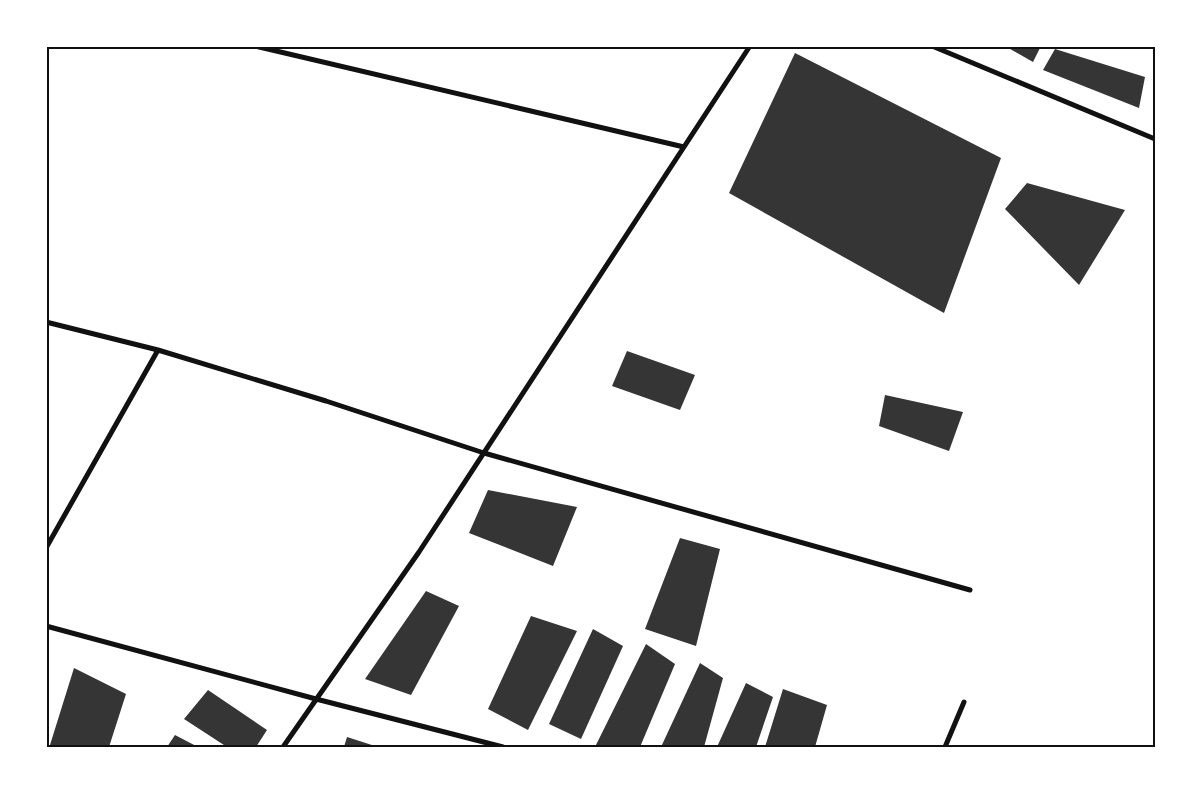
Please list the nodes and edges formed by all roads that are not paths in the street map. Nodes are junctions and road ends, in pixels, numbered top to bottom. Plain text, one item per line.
1 (255, 46) edge
2 (750, 46) edge
3 (932, 46) edge
4 (1155, 140) edge
5 (684, 147) junction
6 (46, 322) edge
7 (158, 350) junction
8 (484, 453) junction
9 (46, 548) edge
10 (970, 590) dead end
11 (46, 626) edge
12 (316, 699) junction
13 (964, 702) dead end
14 (283, 747) edge
15 (503, 747) edge
16 (945, 747) edge

1 - 5 street
2 - 5 street
3 - 4 street
5 - 8 street
6 - 7 street
7 - 8 street
7 - 9 street
8 - 10 street
8 - 12 street
11 - 12 street
12 - 14 street
12 - 15 street
13 - 16 street

